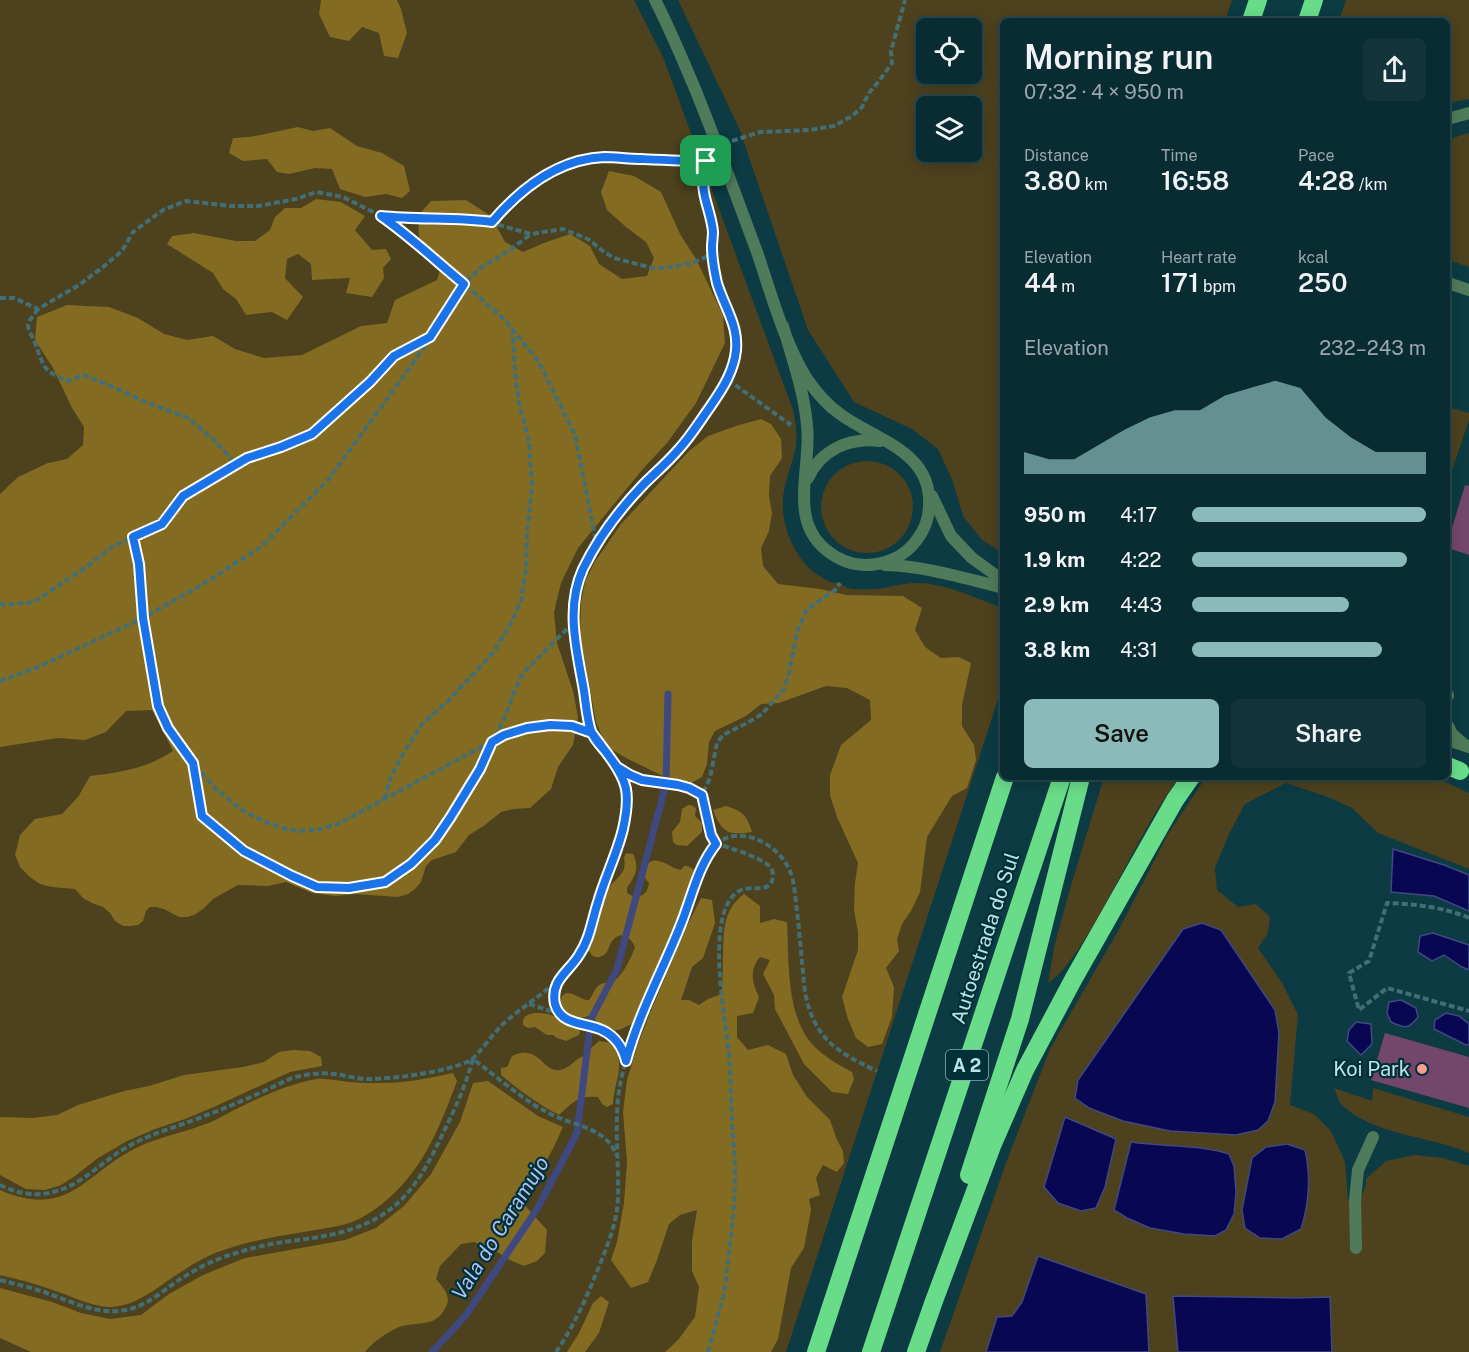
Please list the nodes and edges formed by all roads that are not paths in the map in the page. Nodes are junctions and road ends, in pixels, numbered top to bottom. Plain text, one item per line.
1 (655, 0) edge
2 (1258, 0) edge
3 (1314, 0) edge
4 (1252, 18) edge
5 (1308, 18) edge
6 (1469, 113) edge
7 (1450, 118) edge
8 (1450, 284) edge
9 (1469, 290) edge
10 (783, 326) junction
11 (895, 446) junction
12 (928, 486) junction
13 (805, 488) junction
14 (872, 565) junction
15 (1000, 579) edge
16 (1000, 587) edge
17 (1450, 730) edge
18 (1450, 741) edge
19 (1468, 747) edge
20 (1004, 780) edge
21 (1061, 780) edge
22 (1080, 780) edge
23 (1189, 780) edge
24 (1373, 1137) dead end
25 (1356, 1248) dead end
26 (933, 1301) junction
27 (816, 1352) edge
28 (871, 1352) edge
29 (916, 1352) edge

1 - 10 street
2 - 4 highway
3 - 5 highway
6 - 7 street
8 - 9 street
10 - 11 street
10 - 13 street
11 - 12 street
11 - 13 street
12 - 14 street
12 - 15 street
13 - 14 street
14 - 16 street
17 - 19 street
18 - 19 street
20 - 27 highway, Autoestrada do Sul / A 2
21 - 28 highway, Autoestrada do Sul / A 2
22 - 26 highway
23 - 26 highway
24 - 25 street
26 - 29 highway

